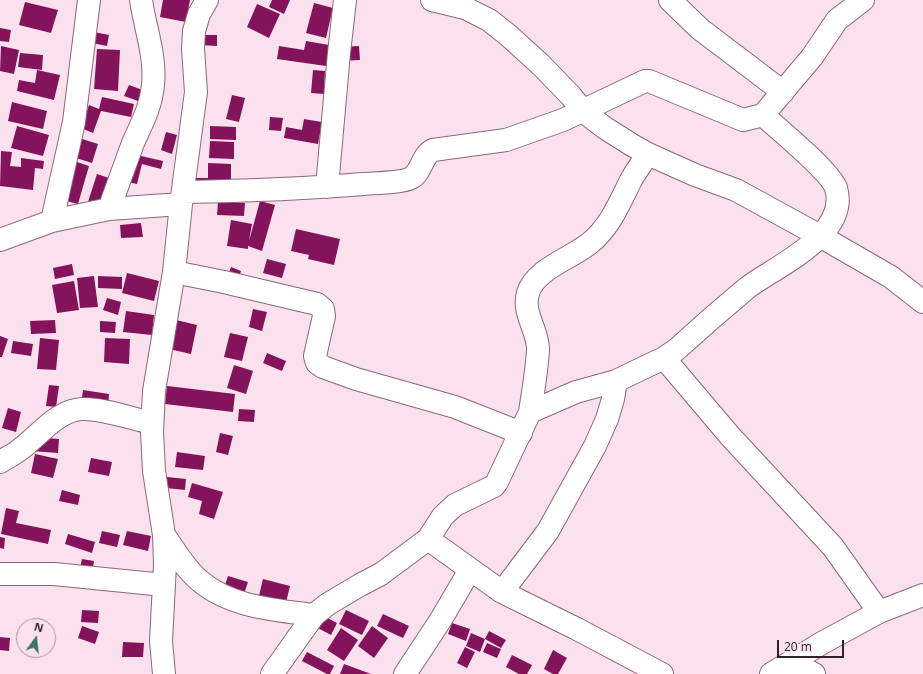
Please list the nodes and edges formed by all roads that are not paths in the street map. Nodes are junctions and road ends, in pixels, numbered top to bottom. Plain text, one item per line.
1 (89, 0) edge
2 (141, 0) edge
3 (207, 0) edge
4 (345, 0) edge
5 (432, 0) edge
6 (670, 0) edge
7 (863, 0) edge
8 (783, 92) junction
9 (583, 111) junction
10 (763, 115) junction
11 (648, 154) junction
12 (327, 187) junction
13 (182, 198) junction
14 (109, 209) junction
15 (52, 221) junction
16 (820, 236) junction
17 (0, 240) edge
18 (174, 272) junction
19 (923, 302) edge
20 (664, 358) junction
21 (616, 381) junction
22 (530, 412) junction
23 (152, 423) junction
24 (521, 433) junction
25 (0, 462) edge
26 (164, 535) junction
27 (428, 539) junction
28 (470, 570) junction
29 (0, 574) edge
30 (164, 585) junction
31 (502, 592) junction
32 (923, 595) edge
33 (878, 612) junction
34 (314, 615) junction
35 (791, 662) junction
36 (164, 674) edge
37 (272, 674) edge
38 (405, 674) edge
39 (662, 674) edge
40 (771, 674) edge
41 (814, 674) edge

1 - 15 street
2 - 14 street
3 - 13 street
4 - 12 street
5 - 9 street
6 - 8 street
7 - 8 street
8 - 10 street
9 - 10 street
9 - 11 street
9 - 12 street
10 - 16 street
11 - 16 street
11 - 22 street
12 - 13 street
13 - 14 street
13 - 18 street
14 - 15 street
15 - 17 street
16 - 19 street
16 - 20 street
18 - 23 street
18 - 24 street
20 - 21 street
20 - 33 street
21 - 22 street
21 - 31 street
22 - 24 street
23 - 25 street
23 - 26 street
24 - 27 street
26 - 30 street
26 - 34 street
27 - 28 street
27 - 34 street
28 - 31 street
28 - 38 street
29 - 30 street
30 - 36 street
31 - 39 street
32 - 33 street
33 - 35 street
34 - 37 street
35 - 40 street
35 - 41 street

